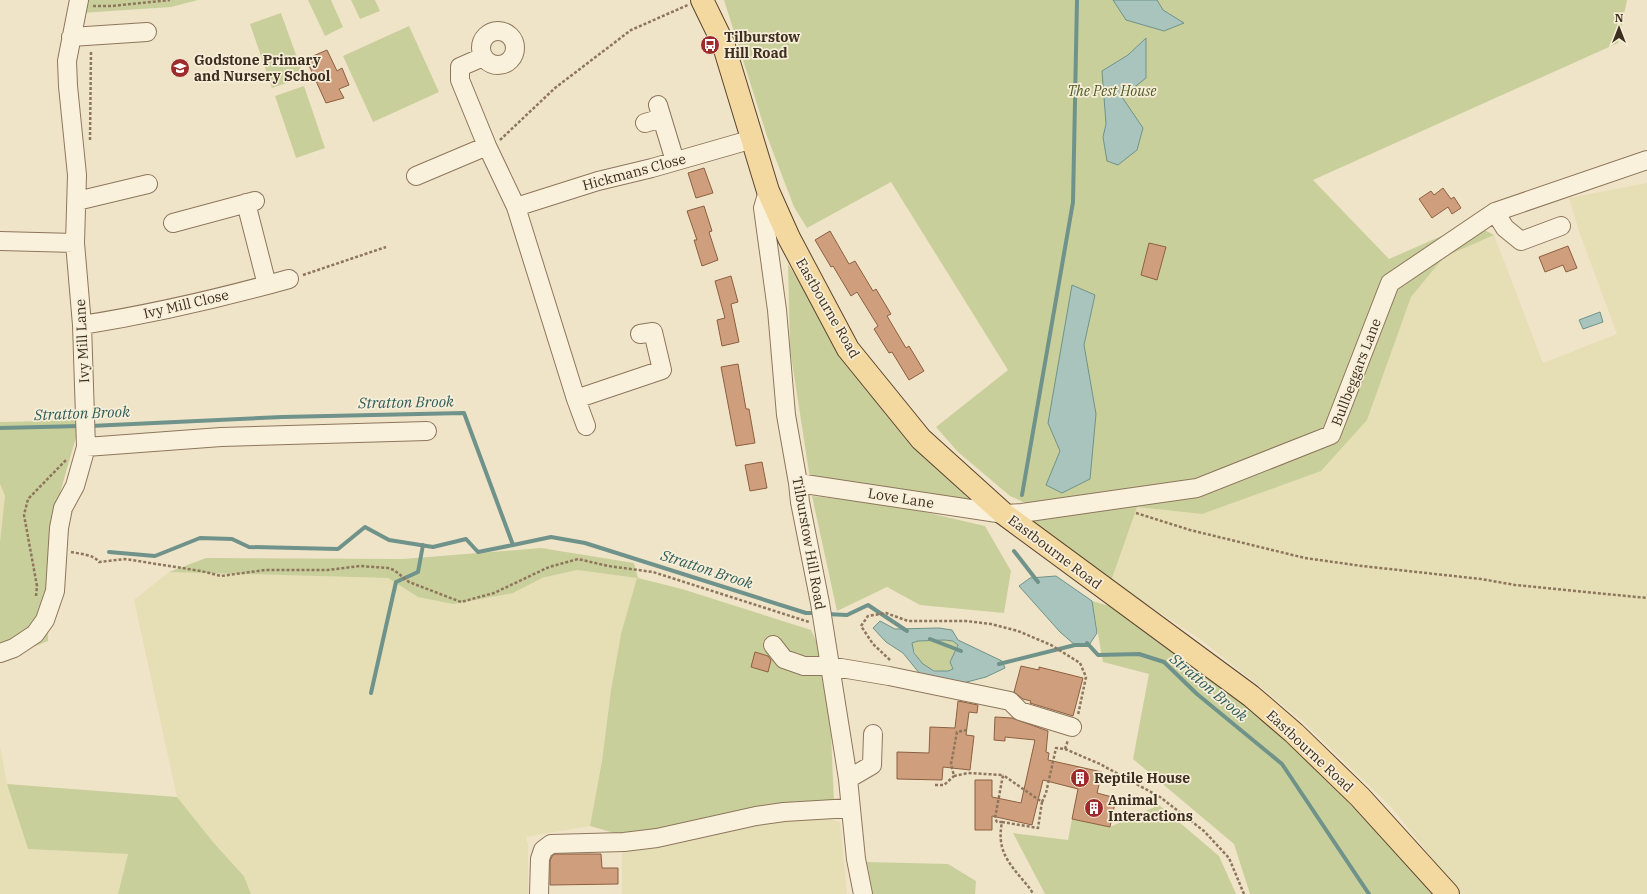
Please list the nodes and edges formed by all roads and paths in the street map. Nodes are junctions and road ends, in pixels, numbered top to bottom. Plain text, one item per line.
1 (170, 0) edge
2 (698, 2) edge
3 (79, 3) edge
4 (147, 32) dead end
5 (72, 37) junction
6 (483, 57) dead end
7 (655, 115) dead end
8 (753, 139) junction
9 (487, 146) junction
10 (1647, 160) edge
11 (675, 161) junction
12 (416, 176) dead end
13 (148, 184) dead end
14 (768, 191) junction
15 (77, 201) junction
16 (516, 207) junction
17 (1495, 212) junction
18 (173, 223) dead end
19 (1561, 226) dead end
20 (0, 241) edge
21 (75, 243) junction
22 (386, 247) dead end
23 (289, 279) joint
24 (267, 285) junction
25 (82, 325) junction
26 (640, 334) dead end
27 (576, 400) junction
28 (586, 426) dead end
29 (427, 431) dead end
30 (86, 433) junction
31 (68, 459) dead end
32 (798, 483) junction
33 (1134, 512) dead end
34 (1004, 514) junction
35 (58, 550) junction
36 (1647, 598) edge
37 (36, 600) dead end
38 (868, 616) dead end
39 (822, 617) junction
40 (774, 646) dead end
41 (0, 653) edge
42 (829, 666) junction
43 (1072, 727) junction
44 (967, 730) dead end
45 (873, 734) dead end
46 (1065, 749) junction
47 (1003, 775) junction
48 (954, 776) junction
49 (848, 779) junction
50 (935, 785) dead end
51 (1042, 802) junction
52 (851, 808) junction
53 (1002, 822) junction
54 (539, 894) edge
55 (863, 894) edge
56 (1033, 894) edge
57 (1244, 894) edge
58 (1448, 894) edge

1 - 3 path
2 - 8 main road, Eastbourne Road
2 - 9 path
3 - 5 street, Ivy Mill Lane
4 - 5 street
5 - 15 street, Ivy Mill Lane
6 - 9 street
7 - 11 street
8 - 11 street, Hickmans Close
8 - 14 main road, Eastbourne Road
9 - 12 street
9 - 16 street
10 - 17 street, Bullbeggars Lane
11 - 16 street, Hickmans Close
13 - 15 street
14 - 32 street, Tilburstow Hill Road
14 - 34 main road, Eastbourne Road
15 - 21 street, Ivy Mill Lane
16 - 27 street
17 - 19 street
17 - 34 street, Bullbeggars Lane
18 - 24 street
20 - 21 street
21 - 25 street, Ivy Mill Lane
22 - 23 path
23 - 24 street, Ivy Mill Close
24 - 25 street, Ivy Mill Close
25 - 30 street, Ivy Mill Lane
26 - 27 street
27 - 28 street
29 - 30 street
30 - 35 street, Ivy Mill Lane
31 - 37 path
32 - 34 street, Love Lane
32 - 39 street, Tilburstow Hill Road
33 - 36 path
34 - 58 main road, Eastbourne Road
35 - 39 path
35 - 41 street, Ivy Mill Lane
38 - 43 path
39 - 42 street, Tilburstow Hill Road
40 - 42 street
42 - 43 street
42 - 49 street, Tilburstow Hill Road
43 - 46 path
44 - 48 path
45 - 49 street
46 - 51 path
46 - 57 path
47 - 48 path
47 - 51 path
47 - 53 path
48 - 50 path
49 - 52 street, Tilburstow Hill Road
51 - 53 path
52 - 54 street
52 - 55 street, Tilburstow Hill Road
53 - 56 path

